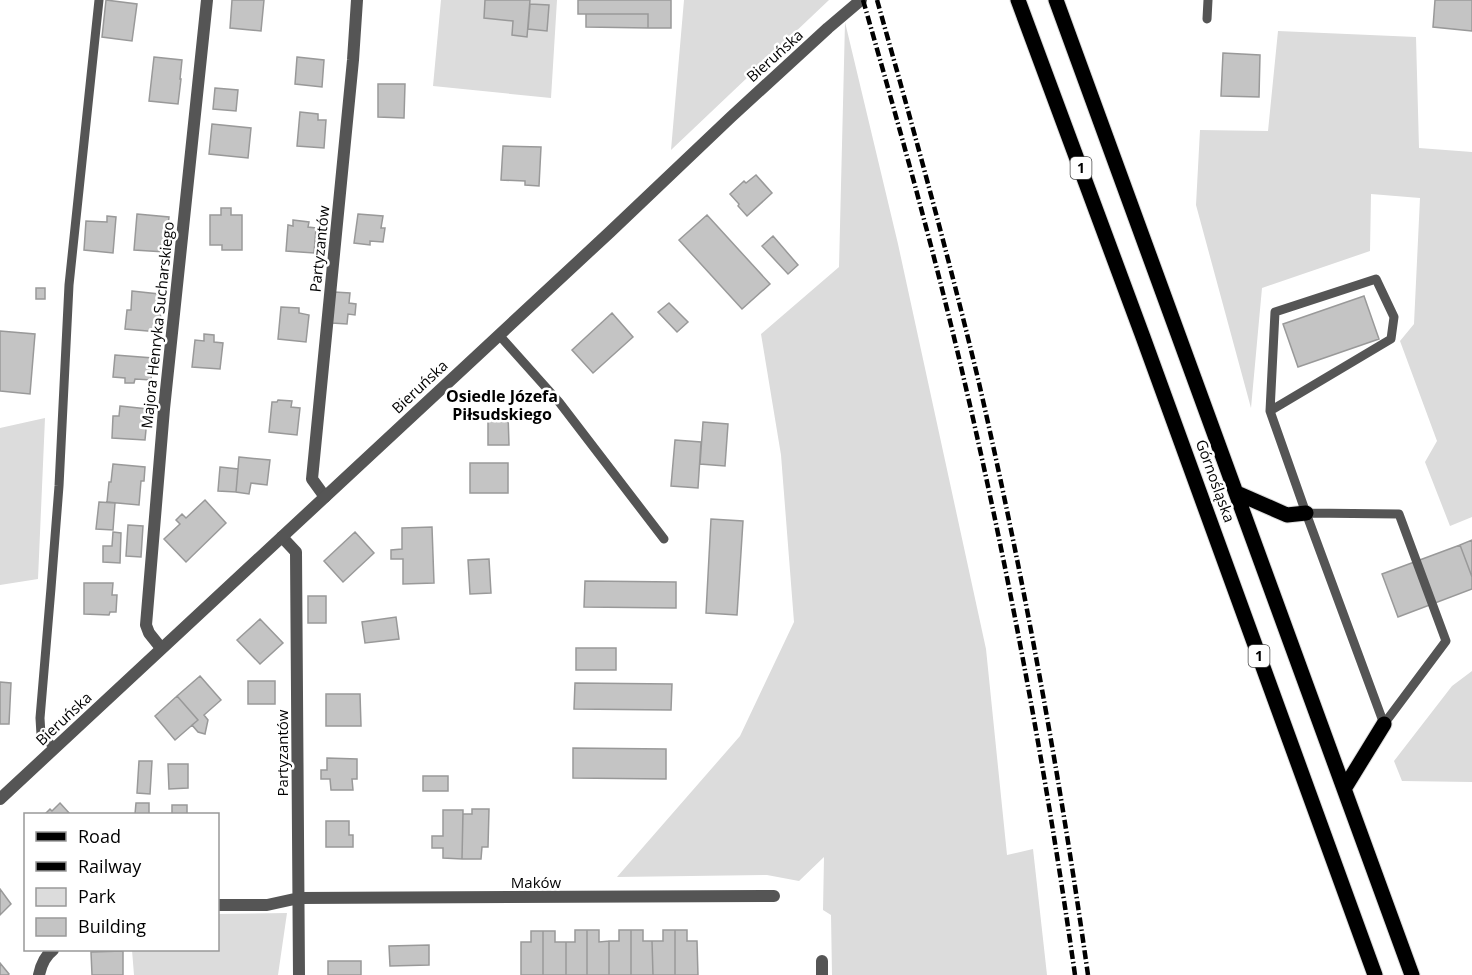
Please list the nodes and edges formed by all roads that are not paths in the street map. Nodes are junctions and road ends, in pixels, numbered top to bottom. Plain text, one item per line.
1 (99, 0) edge
2 (207, 0) edge
3 (357, 0) edge
4 (861, 0) edge
5 (1018, 0) edge
6 (1056, 0) edge
7 (1208, 0) edge
8 (1207, 20) dead end
9 (499, 335) junction
10 (1270, 411) junction
11 (1237, 493) junction
12 (325, 497) junction
13 (1306, 513) junction
14 (282, 537) junction
15 (664, 539) dead end
16 (161, 648) junction
17 (1384, 724) junction
18 (55, 748) junction
19 (1344, 789) junction
20 (0, 798) edge
21 (774, 896) dead end
22 (299, 898) junction
23 (219, 905) edge
24 (52, 951) edge
25 (822, 961) dead end
26 (39, 975) edge
27 (298, 975) edge
28 (822, 975) edge
29 (1375, 975) edge
30 (1412, 975) edge

1 - 18 lane
2 - 16 street, Majora Henryka Sucharskiego
3 - 12 street, Partyzantów
4 - 9 street, Bieruńska
5 - 29 main road, Górnośląska / 1
6 - 11 main road, Górnośląska / 1
7 - 8 lane
9 - 12 street, Bieruńska
9 - 15 lane
10 - 10 lane
10 - 13 lane
11 - 13 main road
11 - 19 main road, Górnośląska / 1
12 - 14 street, Bieruńska
13 - 17 lane
13 - 17 lane
14 - 16 street, Bieruńska
14 - 22 street, Partyzantów
16 - 18 street, Bieruńska
17 - 19 main road
18 - 20 street, Bieruńska
19 - 30 main road, Górnośląska / 1
21 - 22 street, Maków
22 - 23 street, Maków
22 - 27 street, Partyzantów
24 - 26 street
25 - 28 street

